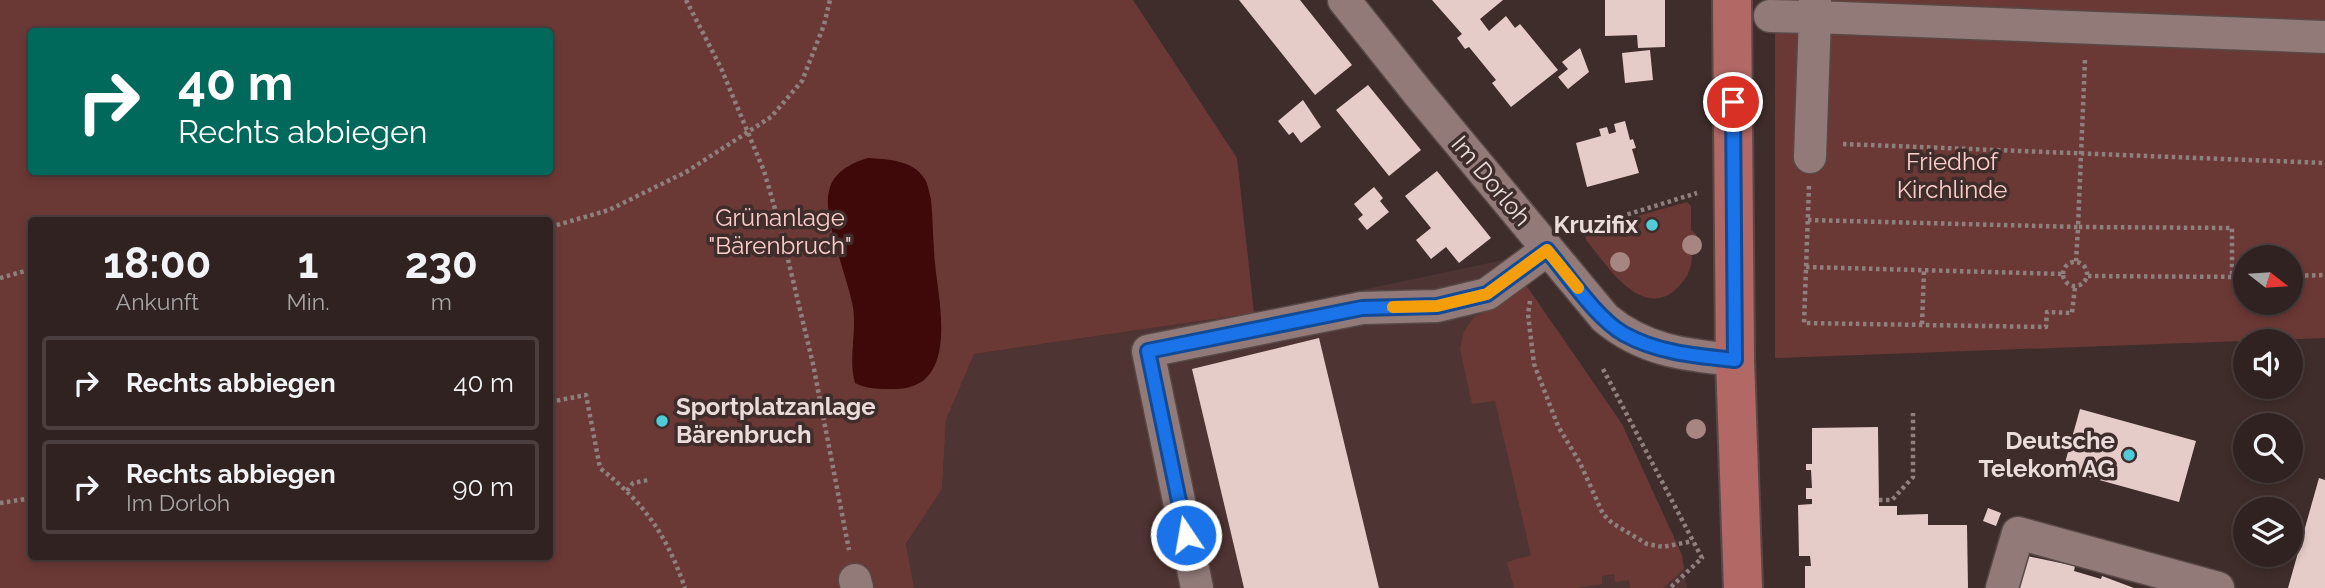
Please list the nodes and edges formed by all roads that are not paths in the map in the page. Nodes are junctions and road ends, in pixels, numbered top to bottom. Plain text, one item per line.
1 (1344, 0) edge
2 (1731, 0) edge
3 (1815, 8) edge
4 (1770, 16) dead end
5 (2325, 37) edge
6 (1810, 150) road end
7 (1547, 250) junction
8 (1735, 360) junction
9 (1197, 588) edge
10 (1742, 588) edge
11 (2002, 588) edge
12 (2218, 588) edge

1 - 7 street, Im Dorloh
2 - 8 main road
3 - 4 street
3 - 5 street
3 - 6 street
7 - 8 street, Im Dorloh
7 - 9 street
8 - 10 main road
11 - 12 street

